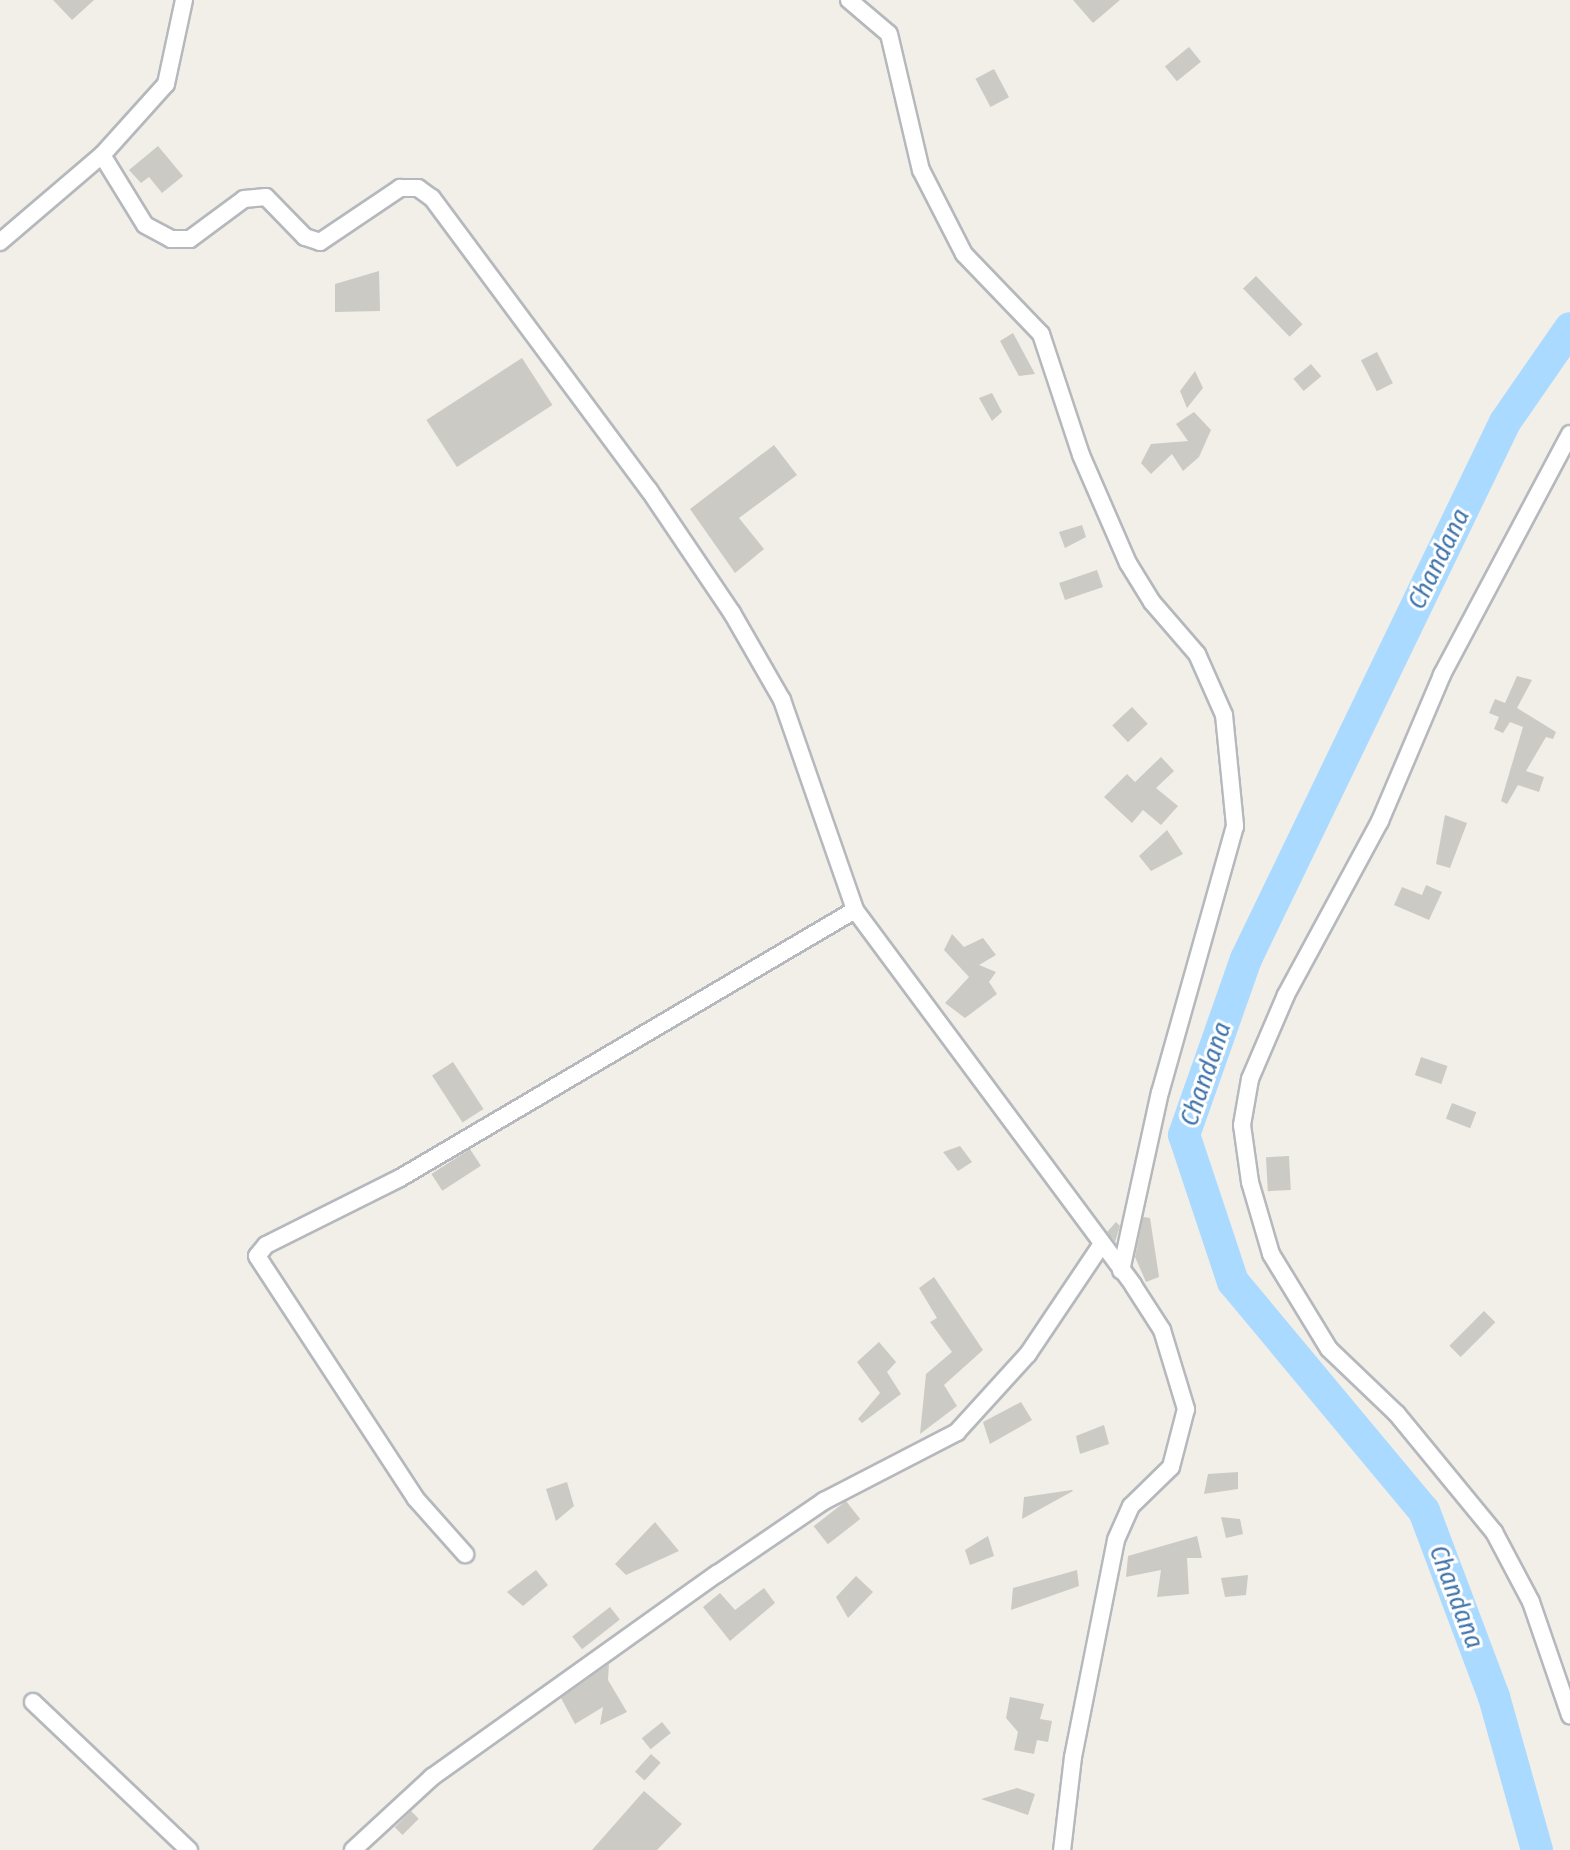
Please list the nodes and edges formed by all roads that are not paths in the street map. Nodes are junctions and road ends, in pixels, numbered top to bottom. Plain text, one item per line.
1 (849, 0) edge
2 (178, 3) edge
3 (102, 155) junction
4 (0, 242) edge
5 (1570, 434) edge
6 (855, 910) junction
7 (1100, 1247) junction
8 (1121, 1271) junction
9 (465, 1554) dead end
10 (33, 1702) dead end
11 (1570, 1715) edge
12 (189, 1850) edge
13 (353, 1850) edge
14 (1062, 1850) edge

1 - 8 street
2 - 3 street
3 - 4 street
3 - 6 street
5 - 11 street
6 - 7 street
6 - 9 street
7 - 8 street
7 - 13 street
8 - 14 street
10 - 12 street

